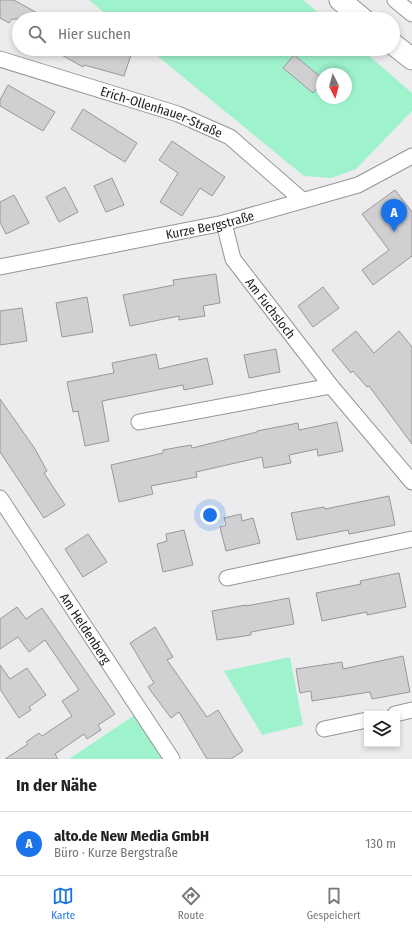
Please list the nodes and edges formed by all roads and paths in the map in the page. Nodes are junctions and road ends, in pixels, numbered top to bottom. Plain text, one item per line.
1 (340, 0) edge
2 (395, 0) edge
3 (355, 12) edge
4 (412, 14) edge
5 (400, 50) edge
6 (0, 59) edge
7 (412, 59) edge
8 (410, 160) edge
9 (302, 200) junction
10 (224, 223) junction
11 (0, 267) edge
12 (331, 386) junction
13 (139, 422) dead end
14 (412, 482) edge
15 (0, 498) edge
16 (412, 540) edge
17 (227, 578) dead end
18 (412, 710) edge
19 (400, 713) edge
20 (364, 721) edge
21 (324, 729) dead end
22 (172, 759) edge

1 - 3 street
2 - 4 street
5 - 7 street
6 - 9 street, Erich-Ollenhauer-Straße
8 - 9 street, Kurze Bergstraße
9 - 10 street, Kurze Bergstraße
10 - 11 street, Kurze Bergstraße
10 - 12 street, Am Fuchsloch
12 - 13 street
12 - 14 street, Am Fuchsloch
15 - 22 street, Am Heldenberg
16 - 17 street
18 - 19 street
20 - 21 street

